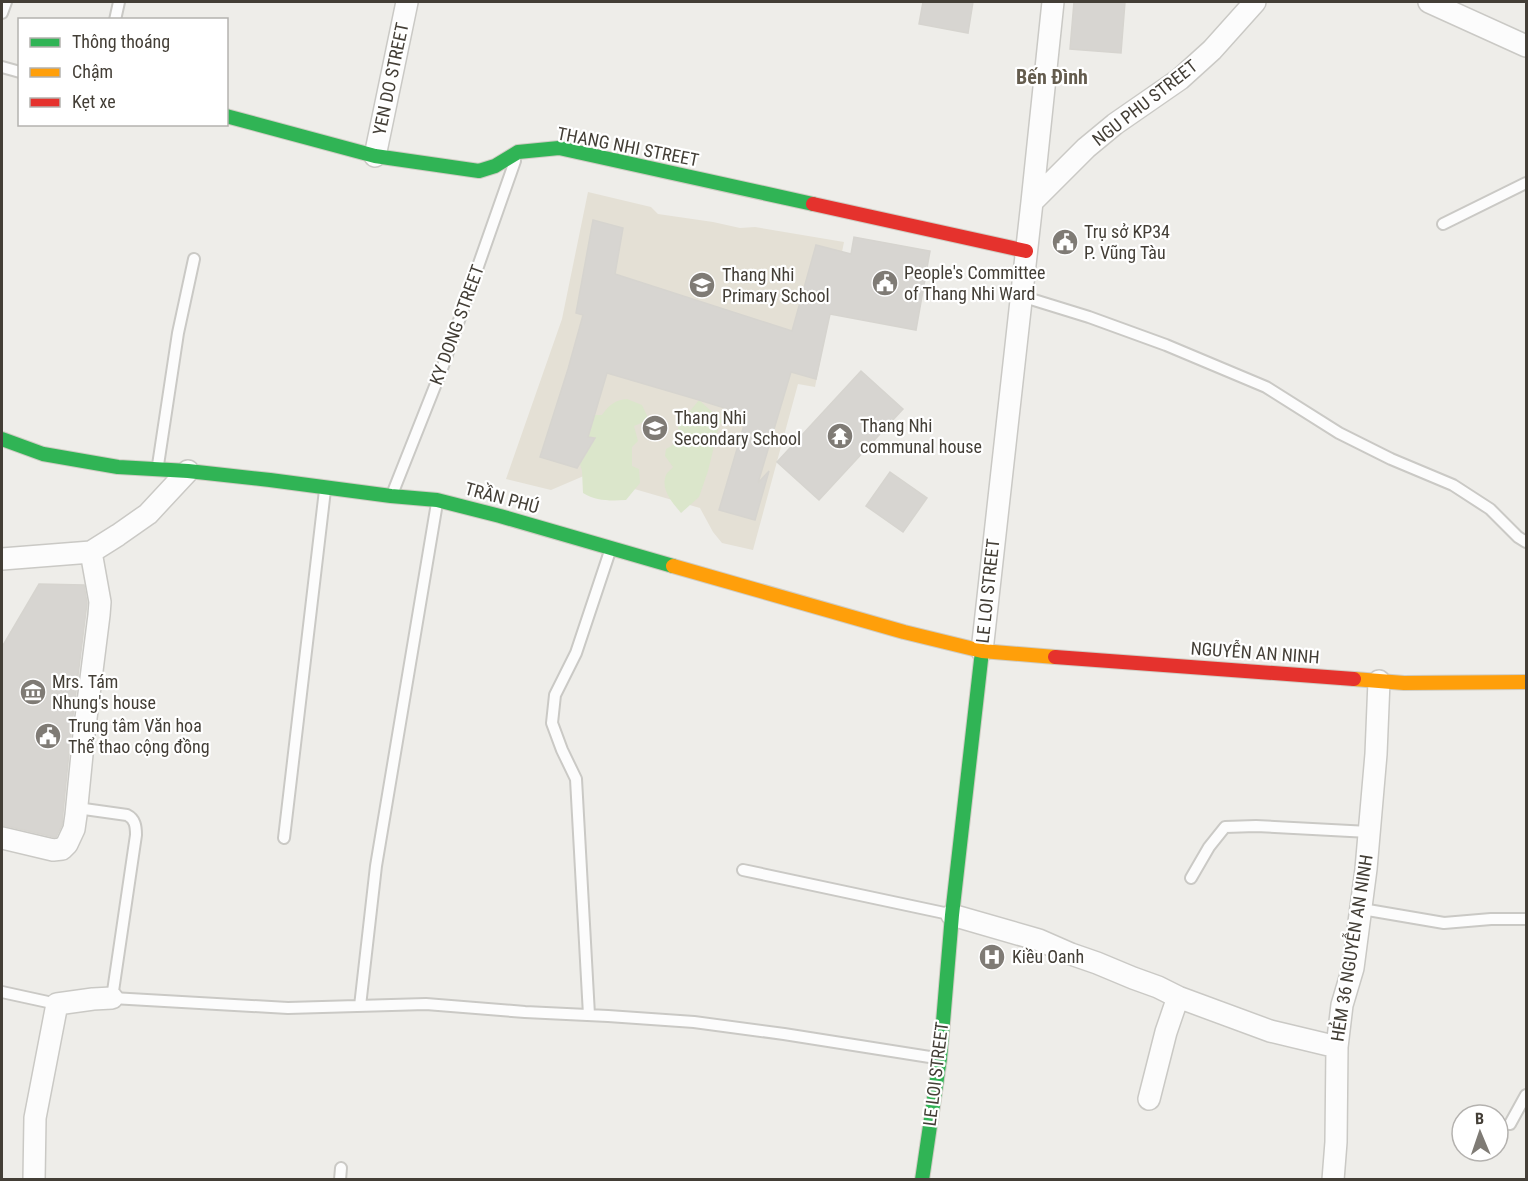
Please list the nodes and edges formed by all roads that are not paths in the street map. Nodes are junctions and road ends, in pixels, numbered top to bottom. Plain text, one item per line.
1 (6, 2) edge
2 (119, 2) edge
3 (407, 2) edge
4 (1053, 2) edge
5 (1255, 2) edge
6 (1429, 2) edge
7 (2, 13) edge
8 (115, 18) edge
9 (1527, 46) edge
10 (2, 67) edge
11 (18, 71) edge
12 (228, 117) edge
13 (518, 152) junction
14 (375, 156) junction
15 (1527, 183) edge
16 (1032, 202) junction
17 (1443, 224) dead end
18 (1026, 251) junction
19 (194, 259) dead end
20 (1021, 296) junction
21 (2, 440) edge
22 (158, 469) junction
23 (188, 471) junction
24 (325, 487) junction
25 (391, 496) junction
26 (437, 500) junction
27 (1527, 542) edge
28 (612, 548) junction
29 (90, 552) junction
30 (2, 559) edge
31 (982, 651) junction
32 (1379, 681) junction
33 (1527, 682) edge
34 (77, 808) junction
35 (1369, 832) junction
36 (284, 838) dead end
37 (2, 839) edge
38 (743, 870) dead end
39 (1191, 878) dead end
40 (1362, 909) junction
41 (952, 915) junction
42 (1527, 919) edge
43 (2, 992) edge
44 (112, 998) junction
45 (1178, 998) junction
46 (57, 1004) junction
47 (360, 1006) junction
48 (589, 1015) junction
49 (1337, 1047) junction
50 (940, 1058) junction
51 (1527, 1095) edge
52 (1149, 1099) dead end
53 (1510, 1124) dead end
54 (34, 1179) edge
55 (922, 1179) edge
56 (1333, 1179) edge

1 - 7 lane
2 - 8 lane
3 - 14 street, YEN DO STREET
4 - 16 street, LE LOI STREET
5 - 16 street, NGU PHU STREET
6 - 9 street
10 - 11 lane
12 - 14 main road, THANG NHI STREET
13 - 14 main road, THANG NHI STREET
13 - 18 main road, THANG NHI STREET
13 - 25 lane, KY DONG STREET
15 - 17 lane
16 - 18 street, LE LOI STREET
18 - 20 street, LE LOI STREET
19 - 22 lane
20 - 27 lane
20 - 31 street, LE LOI STREET
21 - 22 main road, TRẦN PHÚ
22 - 23 main road, TRẦN PHÚ
23 - 24 main road, TRẦN PHÚ
23 - 29 street
24 - 25 main road, TRẦN PHÚ
24 - 36 lane
25 - 26 main road, TRẦN PHÚ
26 - 28 main road, TRẦN PHÚ
26 - 47 lane
28 - 31 main road, TRẦN PHÚ
28 - 48 lane
29 - 30 street
29 - 34 street
31 - 32 main road, NGUYỄN AN NINH
31 - 41 main road, LE LOI STREET
32 - 33 main road, NGUYỄN AN NINH
32 - 35 street, HẺM 36 NGUYỄN AN NINH
34 - 37 street
34 - 44 lane
35 - 39 lane
35 - 40 street, HẺM 36 NGUYỄN AN NINH
38 - 41 lane
40 - 42 lane
40 - 49 street, HẺM 36 NGUYỄN AN NINH
41 - 45 street
41 - 50 main road, LE LOI STREET
43 - 46 lane
44 - 46 street
44 - 47 lane
45 - 49 street
45 - 52 street
46 - 54 street
47 - 48 lane
48 - 50 lane
49 - 56 street, HẺM 36 NGUYỄN AN NINH
50 - 55 main road, LE LOI STREET
51 - 53 lane

